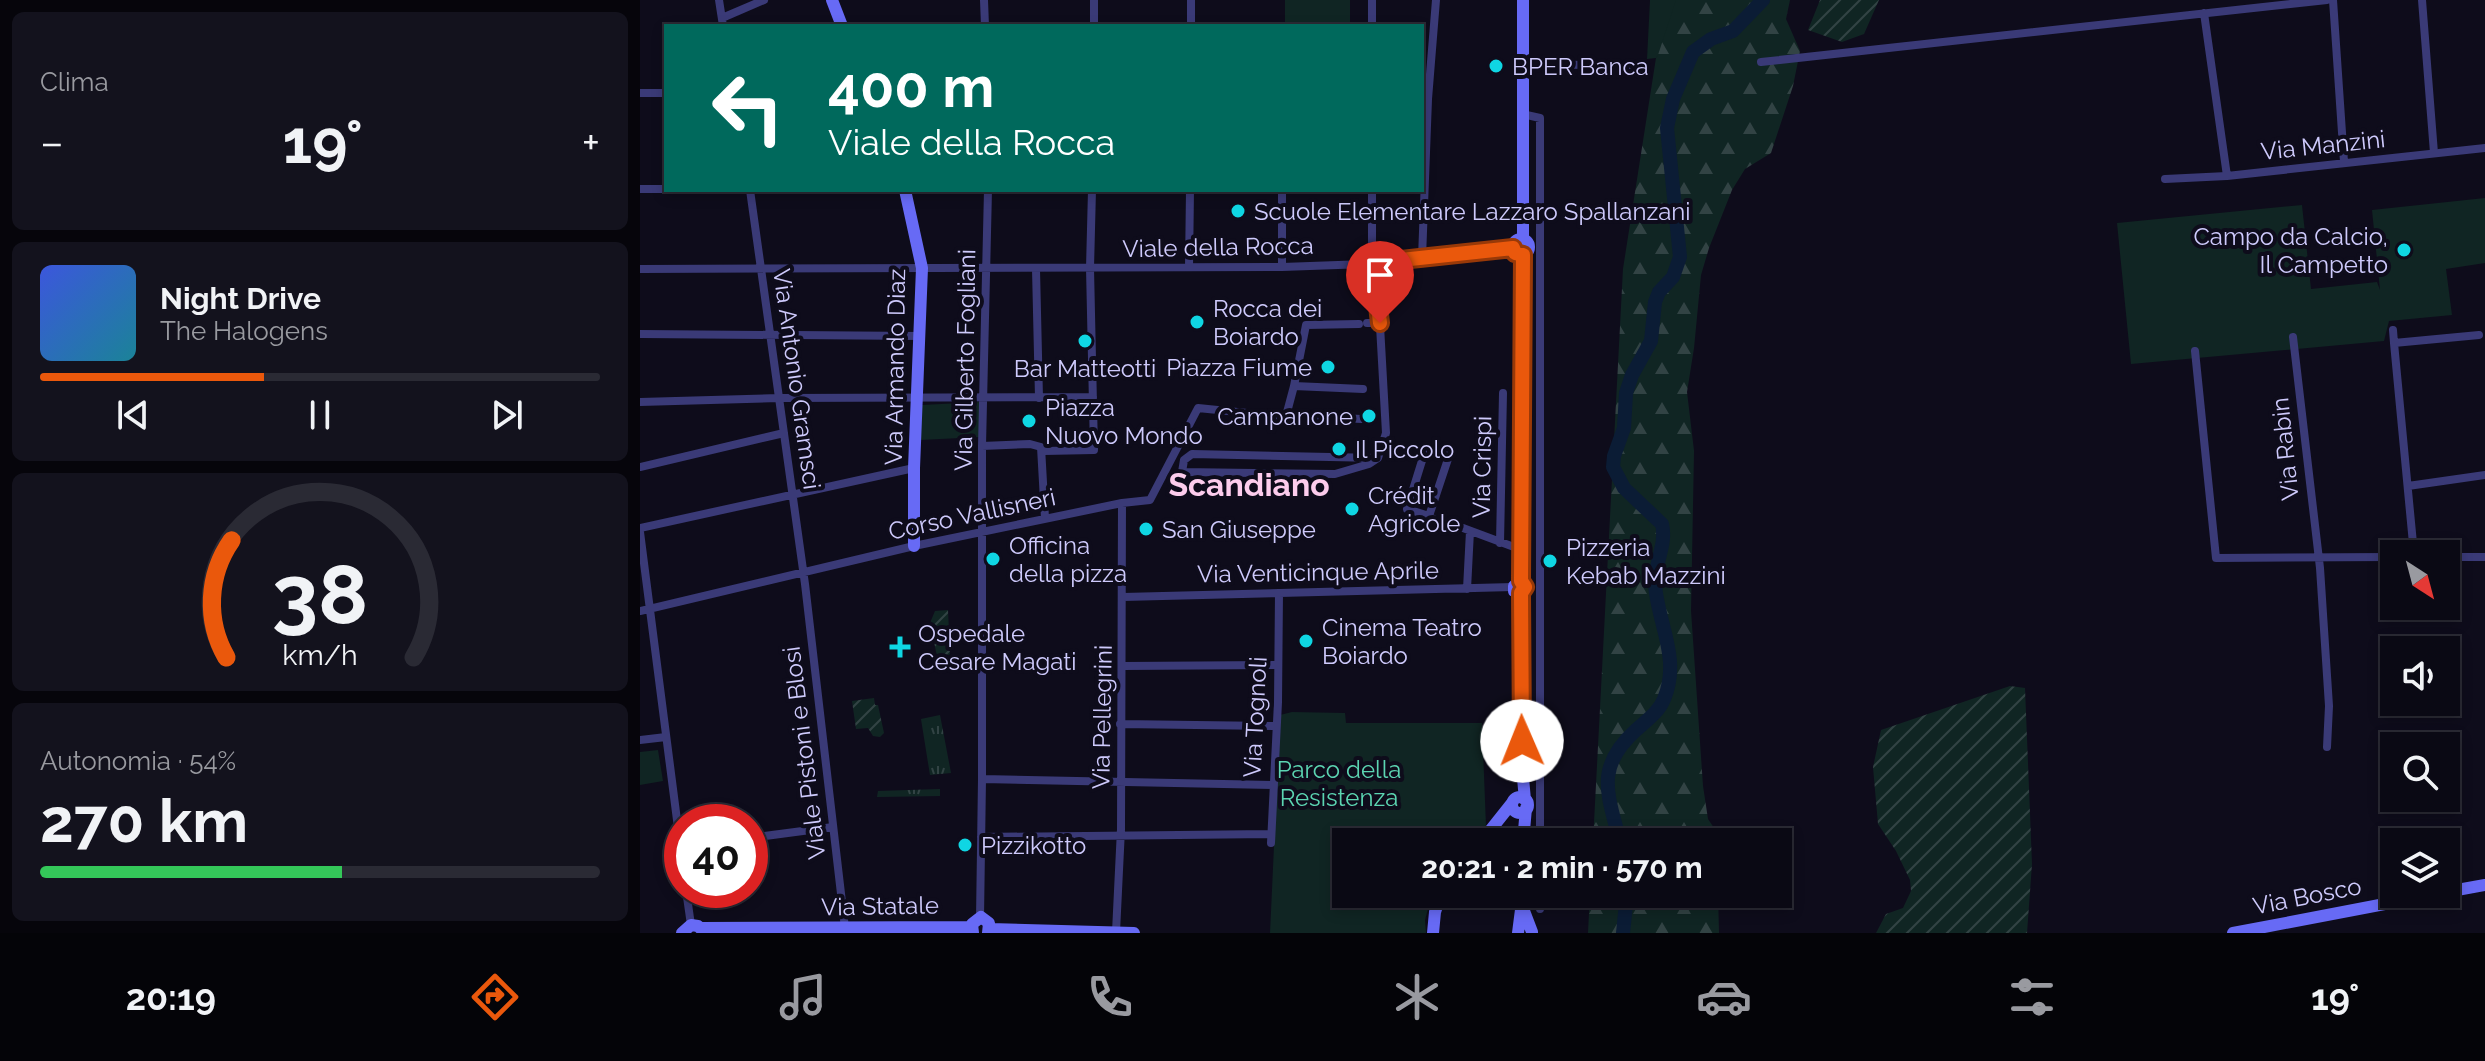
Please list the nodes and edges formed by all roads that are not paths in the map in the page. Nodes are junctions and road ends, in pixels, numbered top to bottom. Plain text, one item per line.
1 (719, 0) edge
2 (764, 0) edge
3 (832, 0) edge
4 (984, 0) edge
5 (1094, 0) edge
6 (1191, 0) edge
7 (1372, 0) edge
8 (1436, 0) edge
9 (1523, 0) edge
10 (2330, 0) edge
11 (2422, 0) edge
12 (2204, 13) junction
13 (722, 22) edge
14 (841, 24) edge
15 (985, 24) edge
16 (1094, 24) edge
17 (1191, 24) edge
18 (1372, 24) edge
19 (1761, 62) dead end
20 (1523, 63) junction
21 (1644, 64) dead end
22 (640, 93) edge
23 (664, 93) edge
24 (1425, 94) edge
25 (1522, 114) junction
26 (2485, 148) edge
27 (1424, 149) edge
28 (2434, 153) junction
29 (2344, 162) junction
30 (2227, 176) junction
31 (2165, 179) dead end
32 (640, 189) edge
33 (664, 189) edge
34 (750, 192) edge
35 (905, 192) edge
36 (988, 192) edge
37 (1092, 192) edge
38 (1190, 192) edge
39 (1282, 192) edge
40 (1372, 192) edge
41 (1423, 192) edge
42 (1519, 247) junction
43 (1422, 258) junction
44 (1373, 263) junction
45 (1189, 267) junction
46 (1282, 267) junction
47 (922, 268) junction
48 (988, 268) junction
49 (1090, 268) junction
50 (640, 269) edge
51 (762, 269) junction
52 (1036, 269) junction
53 (1380, 323) junction
54 (2393, 330) dead end
55 (640, 334) edge
56 (770, 335) junction
57 (2479, 335) dead end
58 (921, 336) junction
59 (2293, 337) dead end
60 (2394, 343) junction
61 (2195, 351) dead end
62 (1294, 386) junction
63 (1384, 389) junction
64 (1503, 393) dead end
65 (1093, 397) junction
66 (779, 398) junction
67 (982, 398) junction
68 (1039, 398) junction
69 (918, 399) junction
70 (640, 402) edge
71 (1286, 416) junction
72 (1385, 419) junction
73 (784, 433) junction
74 (982, 446) junction
75 (1042, 449) junction
76 (1285, 455) junction
77 (1378, 458) junction
78 (640, 467) edge
79 (914, 468) junction
80 (1285, 474) junction
81 (2485, 475) edge
82 (2408, 486) junction
83 (792, 494) junction
84 (1122, 503) junction
85 (1429, 516) junction
86 (1045, 518) junction
87 (640, 530) edge
88 (1470, 531) junction
89 (982, 532) junction
90 (2413, 540) edge
91 (1500, 543) junction
92 (914, 546) junction
93 (1522, 550) junction
94 (2380, 557) edge
95 (2460, 557) edge
96 (2485, 557) edge
97 (2319, 558) junction
98 (803, 573) junction
99 (1518, 587) junction
100 (1467, 589) junction
101 (1279, 593) junction
102 (1123, 597) junction
103 (644, 610) edge
104 (1278, 665) junction
105 (1123, 666) junction
106 (1120, 724) junction
107 (1276, 726) junction
108 (666, 737) junction
109 (640, 740) edge
110 (2327, 747) dead end
111 (982, 779) junction
112 (1121, 783) junction
113 (1272, 785) junction
114 (675, 804) edge
115 (1519, 805) junction
116 (833, 827) junction
117 (1492, 828) edge
118 (1521, 828) edge
119 (1540, 828) edge
120 (768, 836) edge
121 (981, 837) junction
122 (1120, 837) junction
123 (2485, 885) edge
124 (2460, 889) edge
125 (2380, 905) edge
126 (690, 908) edge
127 (1436, 908) edge
128 (1523, 908) joint
129 (975, 926) edge
130 (789, 928) junction
131 (845, 928) junction
132 (695, 930) edge
133 (989, 931) edge
134 (1116, 932) edge
135 (1533, 932) edge
136 (721, 933) edge
137 (1134, 933) edge
138 (1433, 933) edge
139 (1519, 933) edge
140 (2233, 933) edge

1 - 13 street
2 - 13 street
3 - 14 street
4 - 15 street
5 - 16 street
6 - 17 street
7 - 18 street
8 - 24 street
9 - 20 street
10 - 12 street
10 - 29 street
11 - 28 street
12 - 19 street
12 - 30 street
20 - 21 street
20 - 25 street
22 - 23 street
24 - 27 street
25 - 42 street
25 - 119 street
26 - 28 street, Via Manzini
28 - 29 street, Via Manzini
29 - 30 street, Via Manzini
30 - 31 street, Via Manzini
32 - 33 street
34 - 51 street, Via Antonio Gramsci
35 - 47 street, Via Armando Diaz
36 - 48 street, Via Gilberto Fogliani
37 - 49 street
38 - 45 street
39 - 46 street
40 - 44 street
41 - 43 street
42 - 43 street, Viale della Rocca
42 - 93 street
43 - 44 street, Viale della Rocca
44 - 46 street, Viale della Rocca
44 - 53 street
45 - 46 street, Viale della Rocca
45 - 49 street, Viale della Rocca
47 - 48 street, Viale della Rocca
47 - 51 street, Viale della Rocca
47 - 58 street, Via Armando Diaz
48 - 52 street, Viale della Rocca
48 - 67 street, Via Gilberto Fogliani
49 - 52 street, Viale della Rocca
49 - 65 street
50 - 51 street, Viale della Rocca
51 - 56 street, Via Antonio Gramsci
52 - 68 street
53 - 62 street
53 - 63 street
54 - 60 street
55 - 56 street
56 - 58 street
56 - 66 street, Via Antonio Gramsci
57 - 60 street
58 - 69 street, Via Armando Diaz
59 - 97 street, Via Rabin
60 - 82 street
61 - 97 street
62 - 63 street
62 - 71 street
63 - 72 street
64 - 91 street, Via Crispi
65 - 68 street
65 - 75 street
66 - 69 street
66 - 70 street
66 - 73 street, Via Antonio Gramsci
67 - 68 street
67 - 69 street
67 - 74 street, Via Gilberto Fogliani
69 - 79 street, Via Armando Diaz
71 - 72 street
71 - 84 street, Corso Vallisneri
72 - 77 street
73 - 78 street
73 - 83 street, Via Antonio Gramsci
74 - 75 street
74 - 89 street, Via Gilberto Fogliani
75 - 86 street
76 - 77 street
76 - 80 street
76 - 80 street
77 - 80 street
79 - 83 street
79 - 92 street, Via Armando Diaz
81 - 82 street
82 - 90 street
83 - 87 street
83 - 98 street, Via Antonio Gramsci
84 - 86 street, Corso Vallisneri
84 - 102 street, Via Pellegrini
85 - 85 street
85 - 88 street
86 - 89 street, Corso Vallisneri
87 - 103 street
88 - 91 street
88 - 100 street
89 - 92 street, Corso Vallisneri
89 - 111 street, Via Gilberto Fogliani
91 - 93 street
92 - 98 street, Corso Vallisneri
93 - 99 street
94 - 97 street
95 - 96 street
97 - 110 street, Via Rabin
98 - 103 street, Corso Vallisneri
98 - 116 street, Viale Pistoni e Blosi
99 - 100 street, Via Venticinque Aprile
99 - 115 street
100 - 101 street, Via Venticinque Aprile
101 - 102 street, Via Venticinque Aprile
101 - 104 street, Via Tognoli
102 - 105 street, Via Pellegrini
103 - 108 street
104 - 105 street
104 - 107 street, Via Tognoli
105 - 106 street, Via Pellegrini
106 - 107 street
106 - 112 street, Via Pellegrini
107 - 113 street, Via Tognoli
108 - 109 street
108 - 114 street
111 - 112 street
111 - 121 street, Via Gilberto Fogliani
112 - 113 street
112 - 122 street, Via Pellegrini
113 - 122 street, Via Tognoli
115 - 117 street
115 - 118 street
116 - 120 street
116 - 131 street, Viale Pistoni e Blosi
121 - 122 street
121 - 129 street, Via Gilberto Fogliani
122 - 134 street, Via Pellegrini
123 - 124 street
125 - 140 street, Via Bosco
126 - 132 street
127 - 138 street
128 - 135 street
128 - 139 street
129 - 131 street, Via Statale
129 - 133 street
130 - 131 street, Via Statale
130 - 132 street
130 - 136 street
133 - 134 street
134 - 137 street
135 - 139 street

